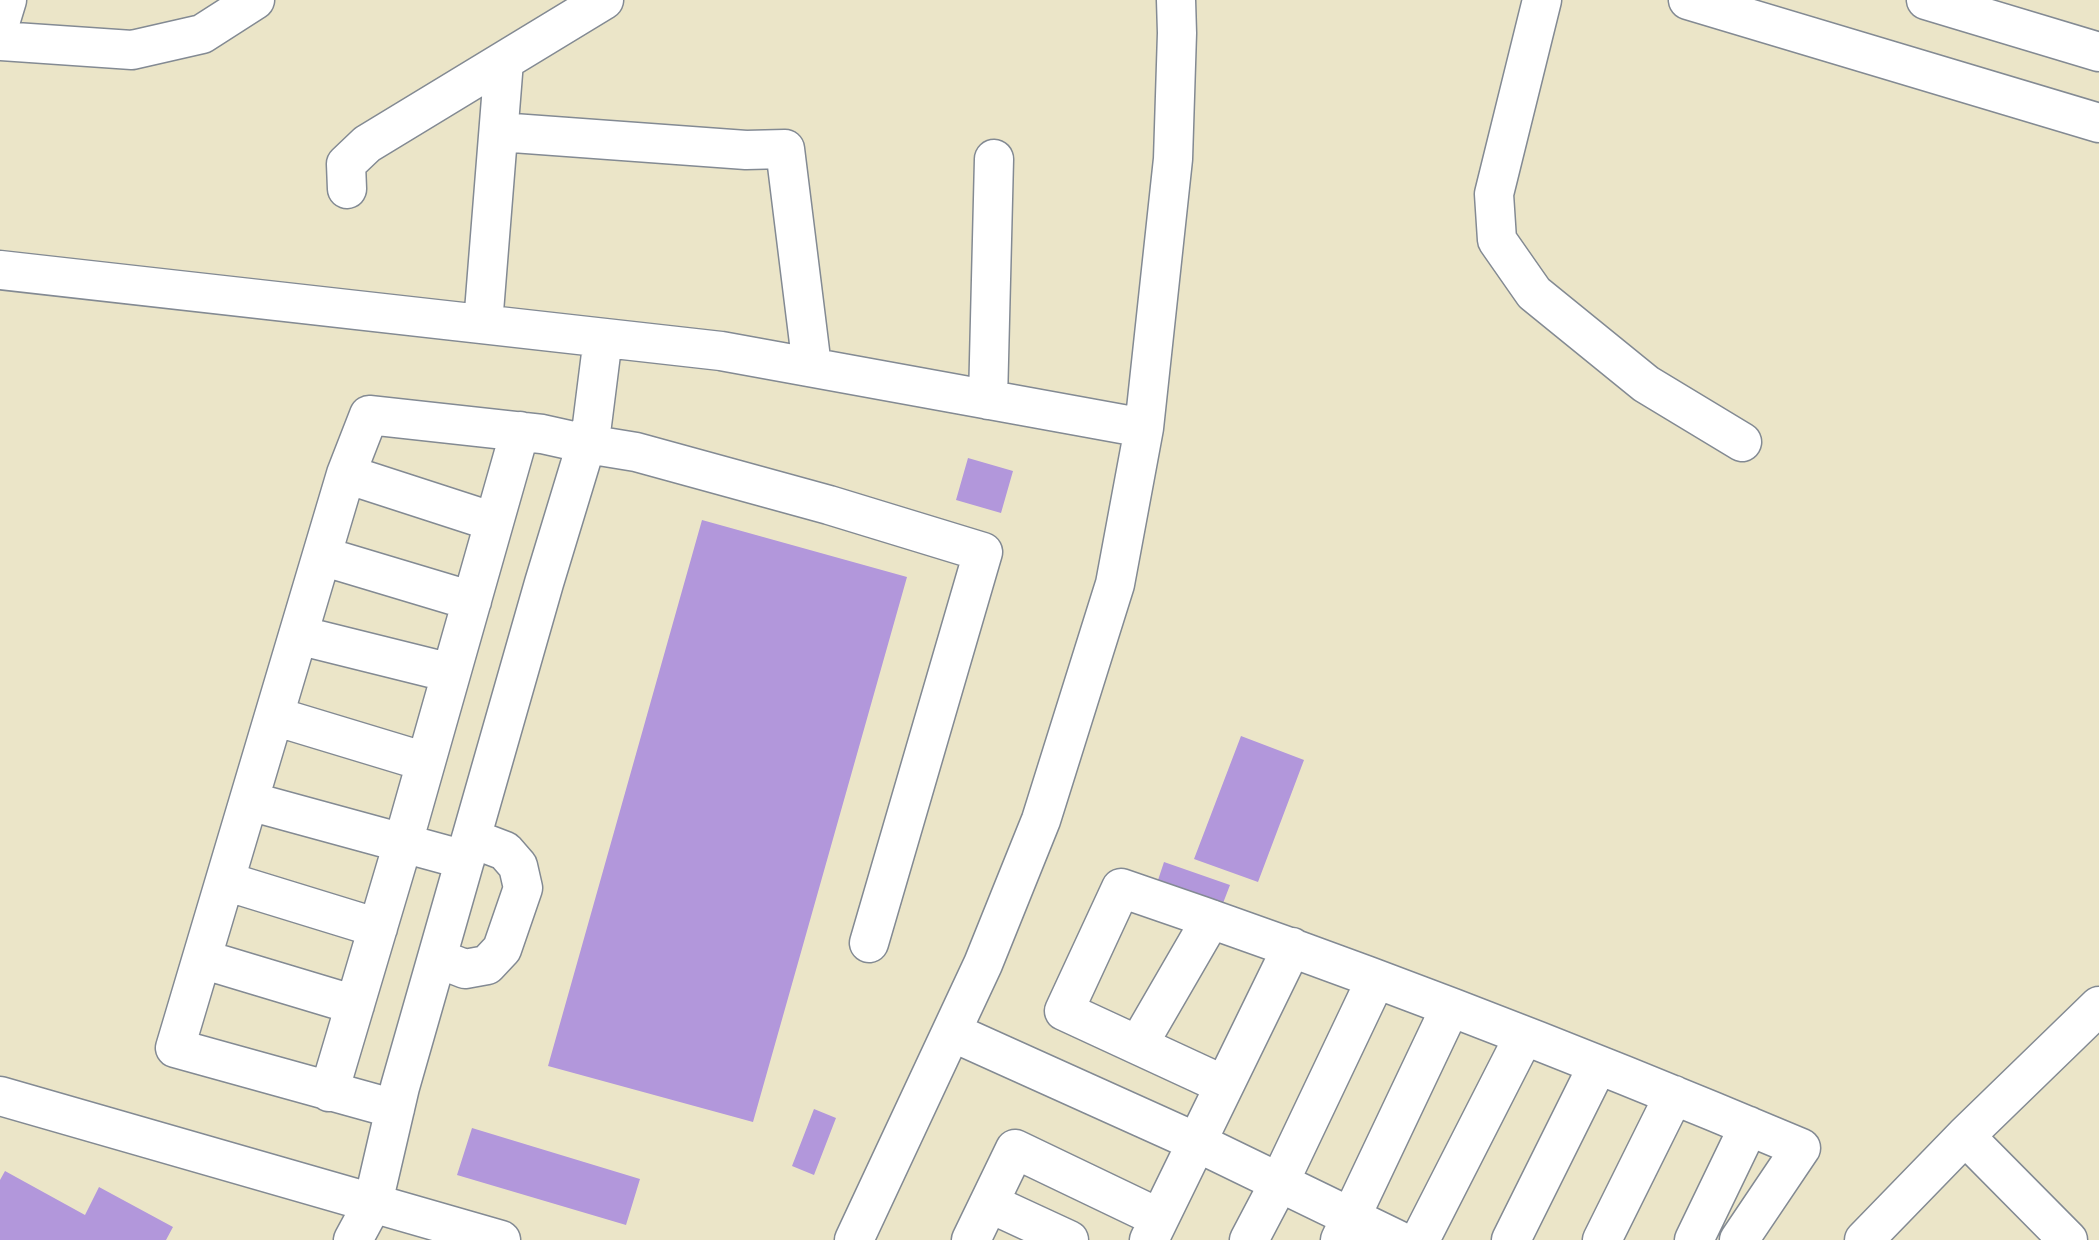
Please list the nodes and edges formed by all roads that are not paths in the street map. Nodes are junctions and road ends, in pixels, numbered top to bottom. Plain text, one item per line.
1 (7, 0) edge
2 (255, 0) edge
3 (604, 0) edge
4 (1176, 0) edge
5 (1542, 0) edge
6 (1688, 0) edge
7 (1926, 0) edge
8 (0, 23) edge
9 (0, 41) edge
10 (2099, 52) edge
11 (504, 61) junction
12 (2099, 123) edge
13 (499, 132) junction
14 (994, 159) dead end
15 (347, 188) dead end
16 (0, 270) edge
17 (483, 324) junction
18 (603, 338) junction
19 (811, 367) junction
20 (988, 400) junction
21 (1144, 428) junction
22 (520, 431) junction
23 (1742, 442) dead end
24 (587, 444) junction
25 (345, 474) junction
26 (494, 522) junction
27 (322, 556) junction
28 (472, 601) junction
29 (298, 635) junction
30 (452, 673) junction
31 (274, 716) junction
32 (426, 762) junction
33 (249, 800) junction
34 (404, 843) junction
35 (468, 849) junction
36 (225, 881) junction
37 (1211, 919) junction
38 (378, 928) junction
39 (870, 943) dead end
40 (1292, 947) junction
41 (437, 958) junction
42 (202, 959) junction
43 (1376, 979) junction
44 (355, 1005) junction
45 (2099, 1006) edge
46 (1450, 1008) junction
47 (1524, 1036) junction
48 (965, 1038) junction
49 (1138, 1045) junction
50 (1598, 1065) junction
51 (1224, 1085) junction
52 (329, 1091) junction
53 (1674, 1095) junction
54 (0, 1096) edge
55 (395, 1109) junction
56 (1749, 1126) junction
57 (1965, 1136) junction
58 (1196, 1142) junction
59 (1279, 1183) junction
60 (373, 1203) junction
61 (989, 1203) junction
62 (1154, 1229) edge
63 (1345, 1229) edge
64 (353, 1240) edge
65 (501, 1240) edge
66 (854, 1240) edge
67 (971, 1240) edge
68 (1069, 1240) edge
69 (1249, 1240) edge
70 (1398, 1240) edge
71 (1420, 1240) edge
72 (1511, 1240) edge
73 (1602, 1240) edge
74 (1693, 1240) edge
75 (1739, 1240) edge
76 (1864, 1240) edge
77 (2068, 1240) edge

1 - 8 street
2 - 9 street
3 - 11 street
4 - 21 street
5 - 23 street
6 - 12 street
7 - 10 street
11 - 13 street
11 - 15 street
13 - 17 street
13 - 19 street
14 - 20 street
16 - 17 street
17 - 18 street
18 - 19 street
18 - 24 street
19 - 20 street
20 - 21 street
21 - 48 street
22 - 24 street
22 - 25 street
22 - 26 street
24 - 35 street
24 - 39 street
25 - 26 street
25 - 27 street
26 - 28 street
27 - 28 street
27 - 29 street
28 - 30 street
29 - 30 street
29 - 31 street
30 - 32 street
31 - 32 street
31 - 33 street
32 - 34 street
33 - 34 street
33 - 36 street
34 - 35 street
34 - 38 street
35 - 41 street
35 - 41 street
36 - 38 street
36 - 42 street
37 - 40 street
37 - 49 street
37 - 49 street
38 - 44 street
40 - 43 street
40 - 51 street
41 - 55 street
42 - 44 street
42 - 52 street
43 - 46 street
43 - 59 street
44 - 52 street
45 - 57 street
46 - 47 street
46 - 63 street
47 - 50 street
47 - 71 street
48 - 58 street
48 - 66 street
49 - 51 street
50 - 53 street
50 - 72 street
51 - 58 street
52 - 55 street
53 - 56 street
53 - 73 street
54 - 60 street
55 - 60 street
56 - 74 street
56 - 75 street
57 - 76 street
57 - 77 street
58 - 59 street
58 - 62 street
59 - 63 street
59 - 69 street
60 - 64 street
60 - 65 street
61 - 62 street
61 - 67 street
61 - 68 street
63 - 70 street

